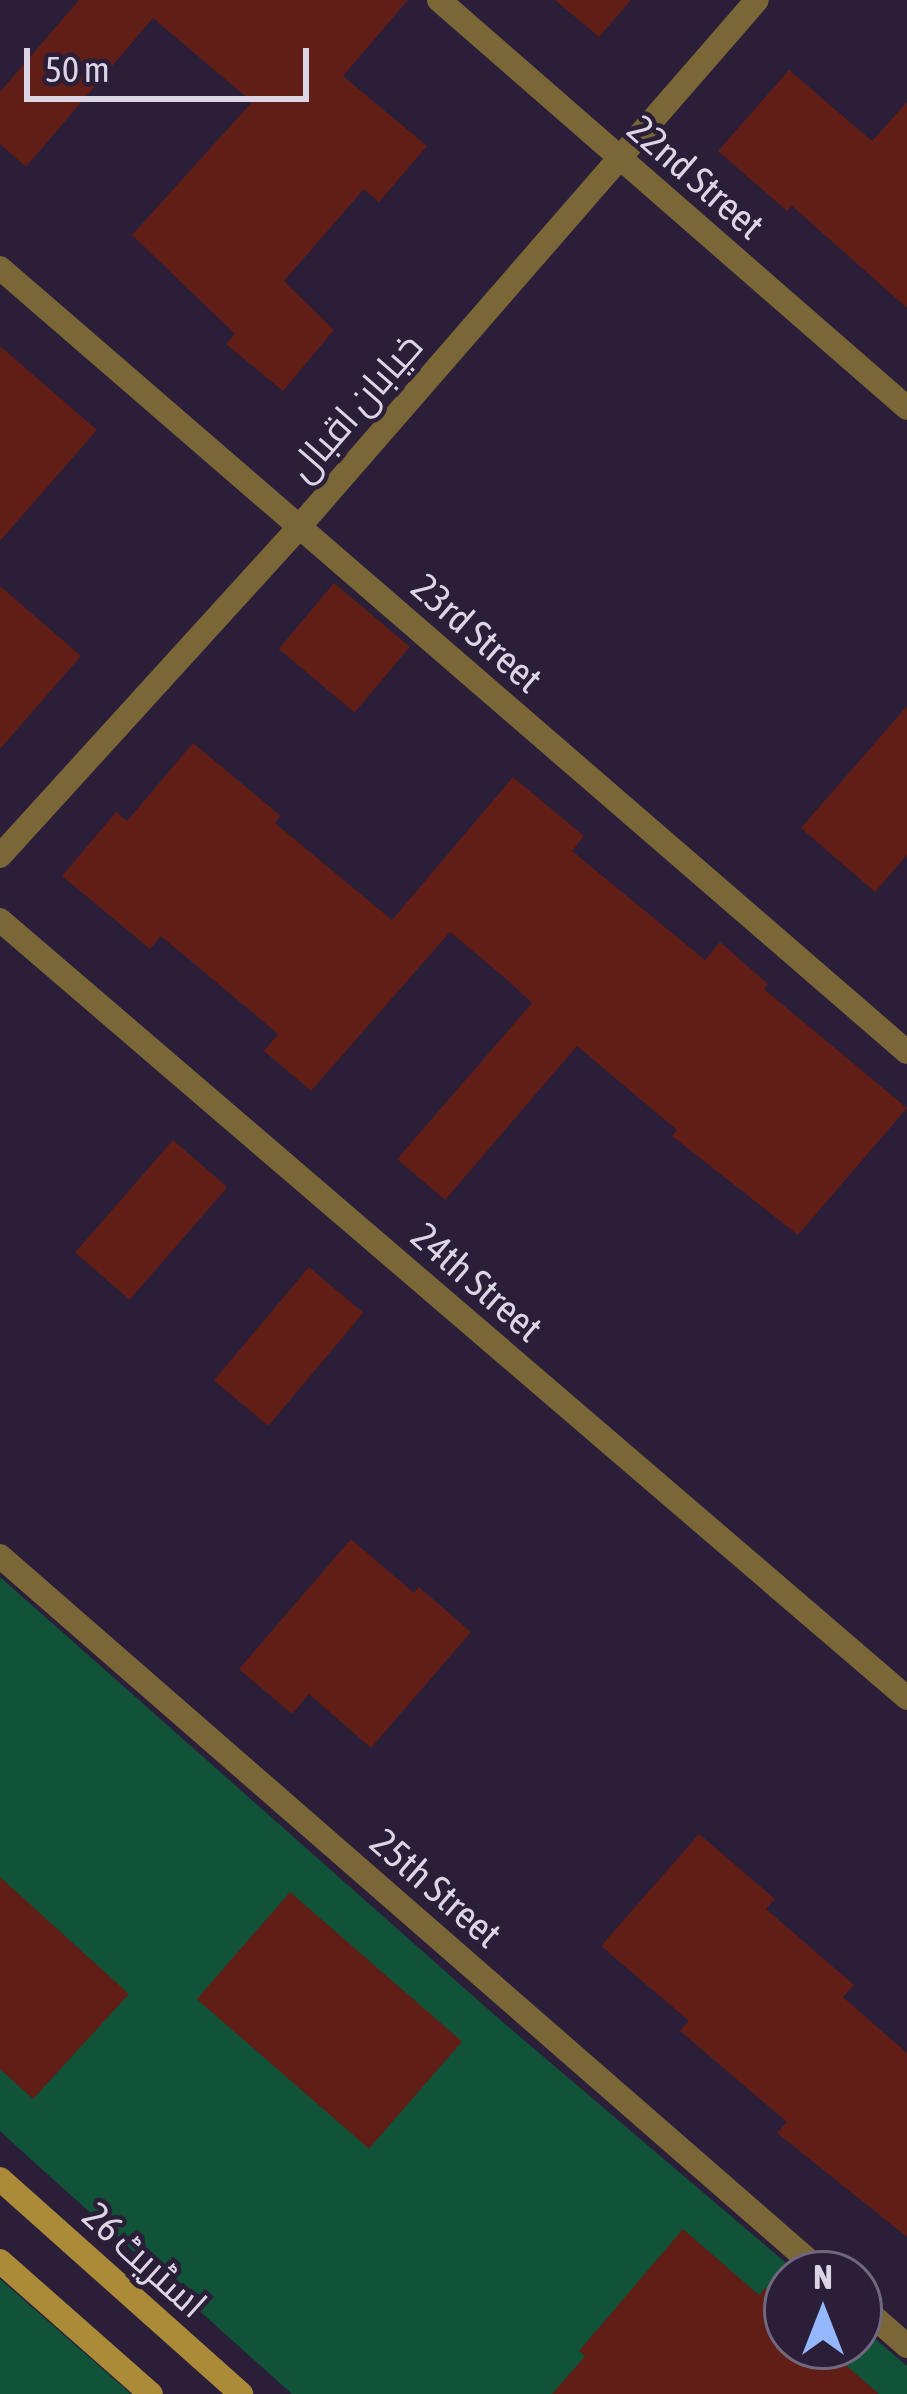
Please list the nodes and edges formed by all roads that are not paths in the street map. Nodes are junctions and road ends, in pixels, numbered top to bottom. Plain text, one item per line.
1 (439, 0) edge
2 (758, 0) edge
3 (620, 158) junction
4 (0, 268) edge
5 (907, 408) edge
6 (298, 527) junction
7 (0, 856) edge
8 (0, 920) edge
9 (907, 1052) edge
10 (0, 1556) edge
11 (907, 1698) edge
12 (0, 2179) edge
13 (796, 2250) edge
14 (0, 2261) edge
15 (883, 2325) edge
16 (907, 2346) edge
17 (151, 2394) edge
18 (242, 2394) edge

1 - 3 street, 22nd Street
2 - 3 street, خیابان اقبال
3 - 5 street, 22nd Street
3 - 6 street, خیابان اقبال
4 - 6 street, 23rd Street
6 - 7 street, خیابان اقبال
6 - 9 street, 23rd Street
8 - 11 street, 24th Street
10 - 13 street, 25th Street
12 - 18 main road, اسٹریٹ 26
14 - 17 main road
15 - 16 street

